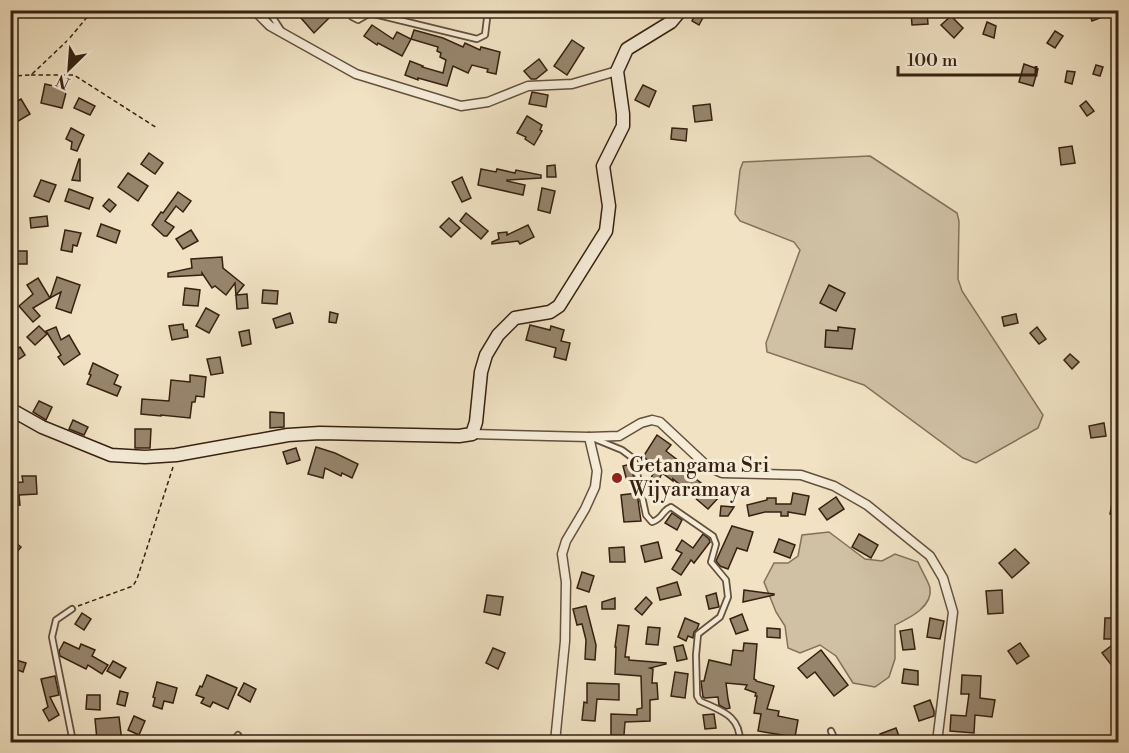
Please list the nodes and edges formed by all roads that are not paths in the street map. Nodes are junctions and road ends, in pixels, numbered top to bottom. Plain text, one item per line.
1 (255, 10) edge
2 (268, 10) edge
3 (350, 10) edge
4 (488, 10) edge
5 (681, 10) edge
6 (284, 35) junction
7 (617, 71) junction
8 (10, 409) edge
9 (472, 434) junction
10 (589, 437) junction
11 (72, 609) dead end
12 (831, 731) dead end
13 (238, 735) dead end
14 (73, 742) edge
15 (233, 742) edge
16 (555, 742) edge
17 (740, 742) edge
18 (836, 742) edge
19 (937, 742) edge

1 - 6 street
2 - 6 lane
3 - 4 lane
5 - 7 street
6 - 7 street
7 - 9 street
8 - 9 street
9 - 10 street
10 - 16 street
10 - 17 lane
10 - 19 street
11 - 14 lane
12 - 18 lane
13 - 15 lane

